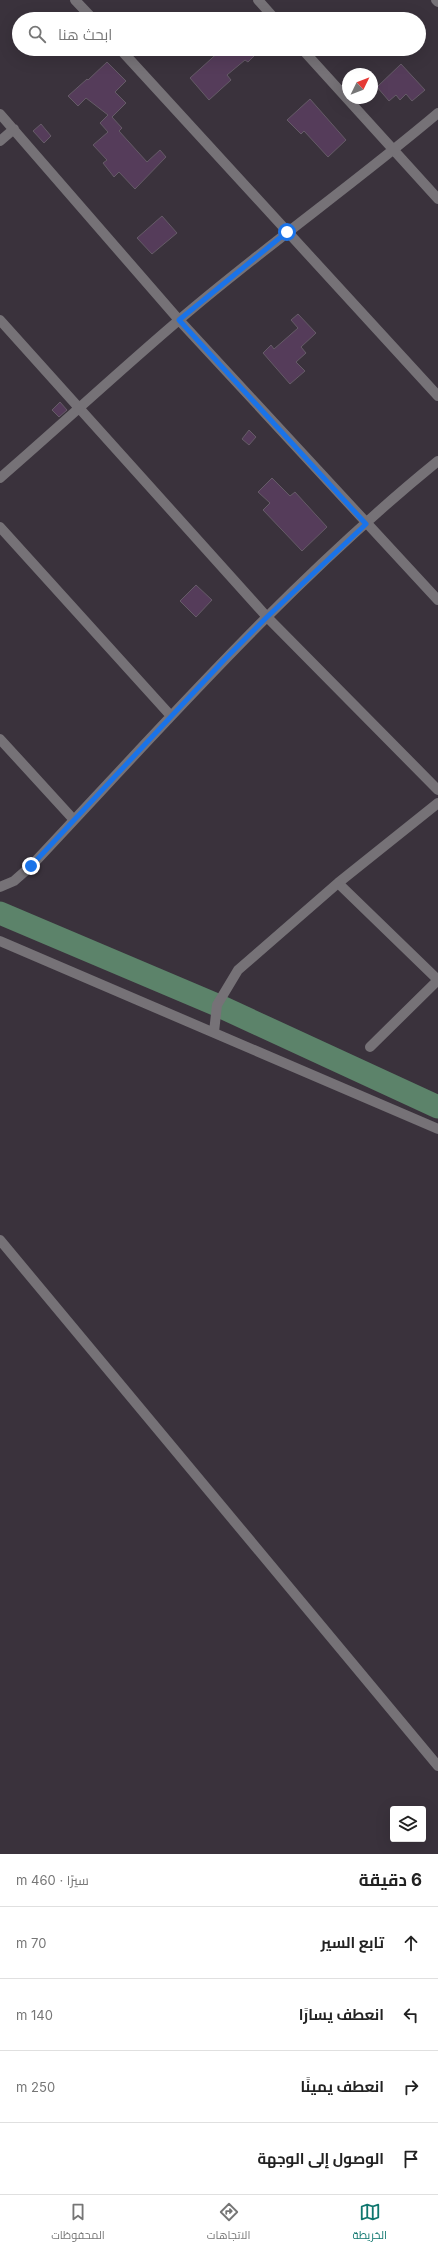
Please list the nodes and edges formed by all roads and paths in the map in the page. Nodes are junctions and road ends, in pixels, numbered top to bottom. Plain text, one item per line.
1 (75, 0) edge
2 (258, 0) edge
3 (86, 12) edge
4 (269, 12) edge
5 (126, 56) edge
6 (308, 56) edge
7 (438, 113) edge
8 (0, 114) edge
9 (14, 129) junction
10 (0, 141) edge
11 (394, 150) junction
12 (438, 199) edge
13 (287, 232) junction
14 (0, 320) edge
15 (179, 320) junction
16 (438, 396) edge
17 (79, 410) junction
18 (438, 461) edge
19 (0, 478) edge
20 (366, 524) junction
21 (0, 527) edge
22 (438, 600) edge
23 (267, 617) junction
24 (171, 716) junction
25 (0, 739) edge
26 (438, 790) edge
27 (438, 803) edge
28 (74, 820) junction
29 (338, 883) junction
30 (0, 887) edge
31 (0, 941) edge
32 (438, 980) edge
33 (214, 1032) junction
34 (370, 1047) dead end
35 (438, 1129) edge
36 (0, 1240) edge
37 (438, 1766) edge

1 - 3 street
2 - 4 street
5 - 13 street
6 - 11 street
7 - 11 street
8 - 9 street
9 - 10 street
9 - 15 street
11 - 12 street
11 - 13 street
13 - 15 street
13 - 16 street
14 - 17 street
15 - 17 street
15 - 20 street
17 - 19 street
17 - 23 street
18 - 20 street
20 - 22 street
20 - 23 street
21 - 24 street
23 - 24 street
23 - 26 street
24 - 28 street
25 - 28 street
27 - 29 street
28 - 30 street
29 - 32 street
29 - 33 street
31 - 33 street
32 - 34 street
33 - 35 street
36 - 37 street

